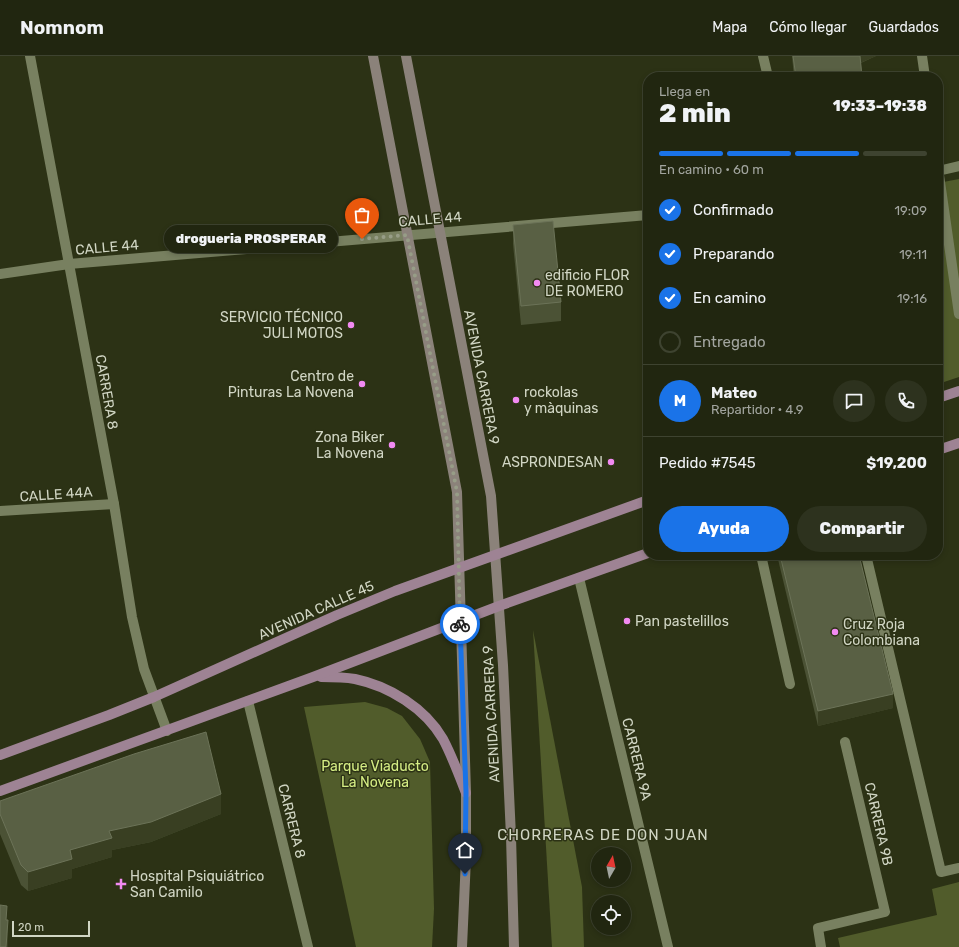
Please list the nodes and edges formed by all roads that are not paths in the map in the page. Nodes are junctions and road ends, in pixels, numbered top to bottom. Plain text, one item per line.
1 (30, 56) edge
2 (373, 56) edge
3 (406, 56) edge
4 (763, 56) edge
5 (922, 56) edge
6 (767, 72) edge
7 (924, 72) edge
8 (959, 166) edge
9 (943, 169) edge
10 (943, 204) edge
11 (643, 215) edge
12 (440, 232) junction
13 (407, 235) junction
14 (70, 264) junction
15 (0, 274) edge
16 (959, 314) edge
17 (959, 391) edge
18 (943, 396) edge
19 (959, 443) edge
20 (943, 448) edge
21 (643, 502) edge
22 (114, 504) junction
23 (0, 511) edge
24 (495, 554) junction
25 (643, 555) edge
26 (762, 560) edge
27 (867, 560) edge
28 (459, 567) junction
29 (579, 578) junction
30 (499, 606) junction
31 (460, 621) junction
32 (313, 678) junction
33 (790, 684) dead end
34 (154, 697) junction
35 (248, 701) junction
36 (167, 731) junction
37 (845, 742) dead end
38 (0, 755) edge
39 (0, 791) edge
40 (466, 792) junction
41 (959, 868) edge
42 (308, 947) edge
43 (462, 947) edge
44 (514, 947) edge
45 (668, 947) edge
46 (821, 947) edge

1 - 14 street, CARRERA 8
2 - 13 main road, AVENIDA CARRERA 9
3 - 12 main road, AVENIDA CARRERA 9
4 - 6 street
5 - 7 street
8 - 9 street
10 - 16 street
11 - 12 street, CALLE 44
12 - 13 street, CALLE 44
12 - 24 main road, AVENIDA CARRERA 9
13 - 14 street, CALLE 44
13 - 28 main road, AVENIDA CARRERA 9
14 - 15 street, CALLE 44
14 - 22 street, CARRERA 8
17 - 18 main road
19 - 20 main road
21 - 24 main road, AVENIDA CALLE 45
22 - 23 street, CALLE 44A
22 - 34 street, CARRERA 8
24 - 28 main road, AVENIDA CALLE 45
24 - 30 main road, AVENIDA CARRERA 9
25 - 29 main road
26 - 33 street
27 - 41 street
28 - 31 main road, AVENIDA CARRERA 9
28 - 34 main road, AVENIDA CALLE 45
29 - 30 main road
29 - 45 street, CARRERA 9A
30 - 31 main road
30 - 44 main road, AVENIDA CARRERA 9
31 - 32 main road
31 - 40 main road, AVENIDA CARRERA 9
32 - 35 main road
32 - 40 main road
34 - 36 street, CARRERA 8
34 - 38 main road, AVENIDA CALLE 45
35 - 36 main road
35 - 42 street, CARRERA 8
36 - 39 main road
37 - 46 street, CARRERA 9B
40 - 43 main road, AVENIDA CARRERA 9

